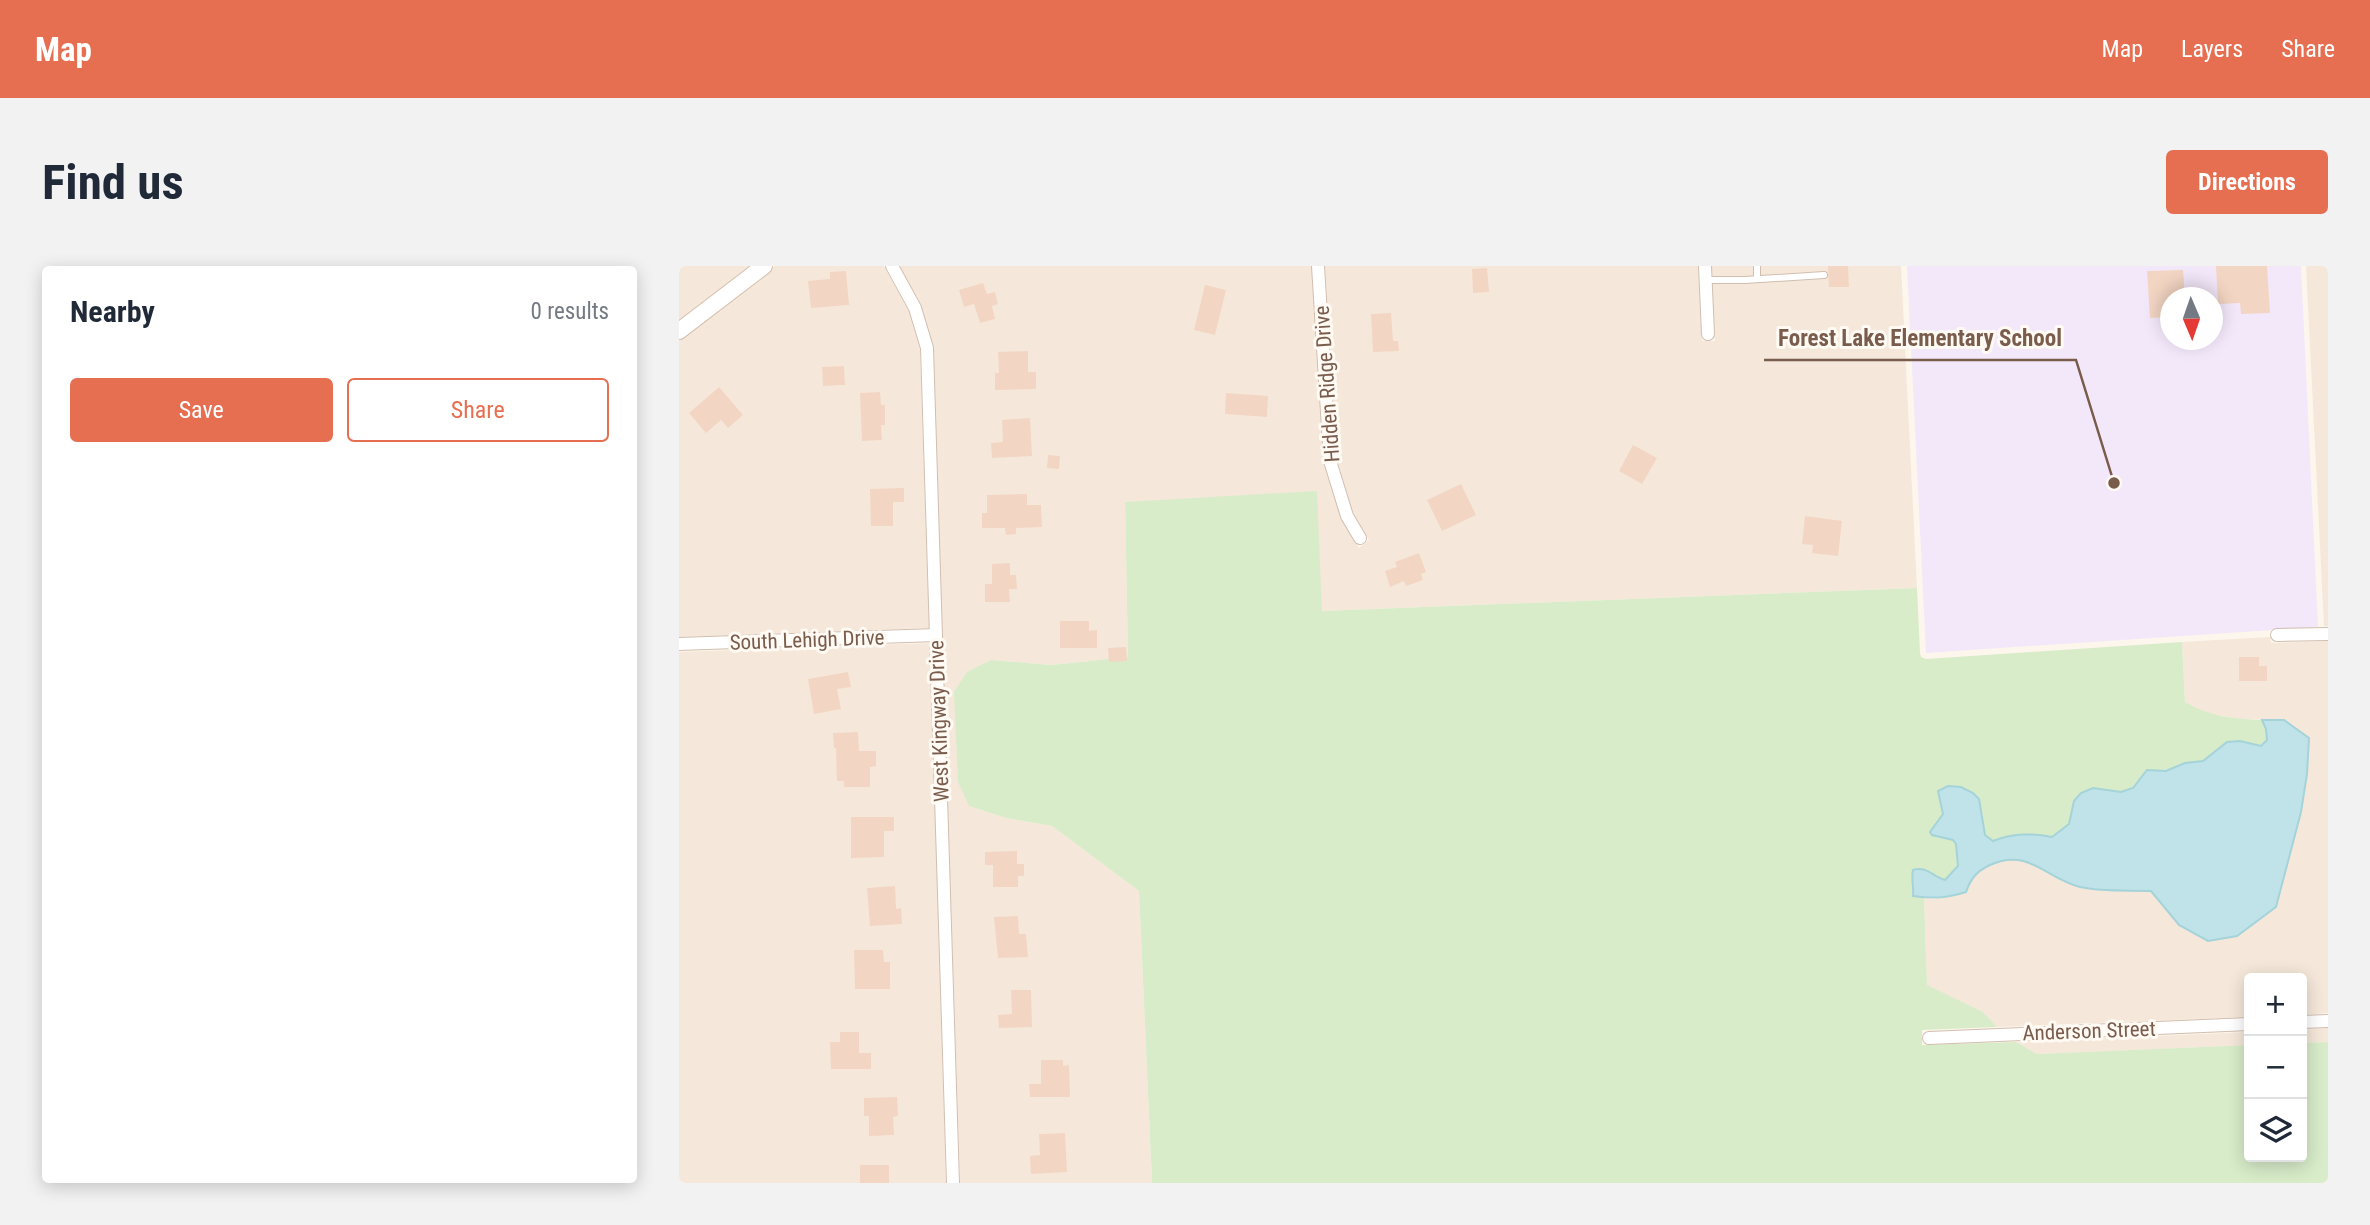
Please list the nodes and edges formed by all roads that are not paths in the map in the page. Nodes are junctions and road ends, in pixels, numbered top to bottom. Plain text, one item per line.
1 (764, 266) edge
2 (892, 266) edge
3 (1318, 266) edge
4 (1757, 266) edge
5 (1705, 273) edge
6 (1824, 275) dead end
7 (1757, 279) junction
8 (679, 331) edge
9 (1708, 334) dead end
10 (1360, 538) dead end
11 (2328, 634) edge
12 (936, 635) junction
13 (2277, 635) dead end
14 (679, 644) edge
15 (2328, 1021) edge
16 (2307, 1022) edge
17 (2244, 1024) edge
18 (1929, 1038) dead end
19 (953, 1183) edge

1 - 8 main road
2 - 12 street, West Kingway Drive
3 - 10 street, Hidden Ridge Drive
4 - 7 lane
5 - 7 lane
5 - 9 street
6 - 7 lane
11 - 13 street
12 - 14 street, South Lehigh Drive
12 - 19 street, West Kingway Drive
15 - 16 street
17 - 18 street, Anderson Street

